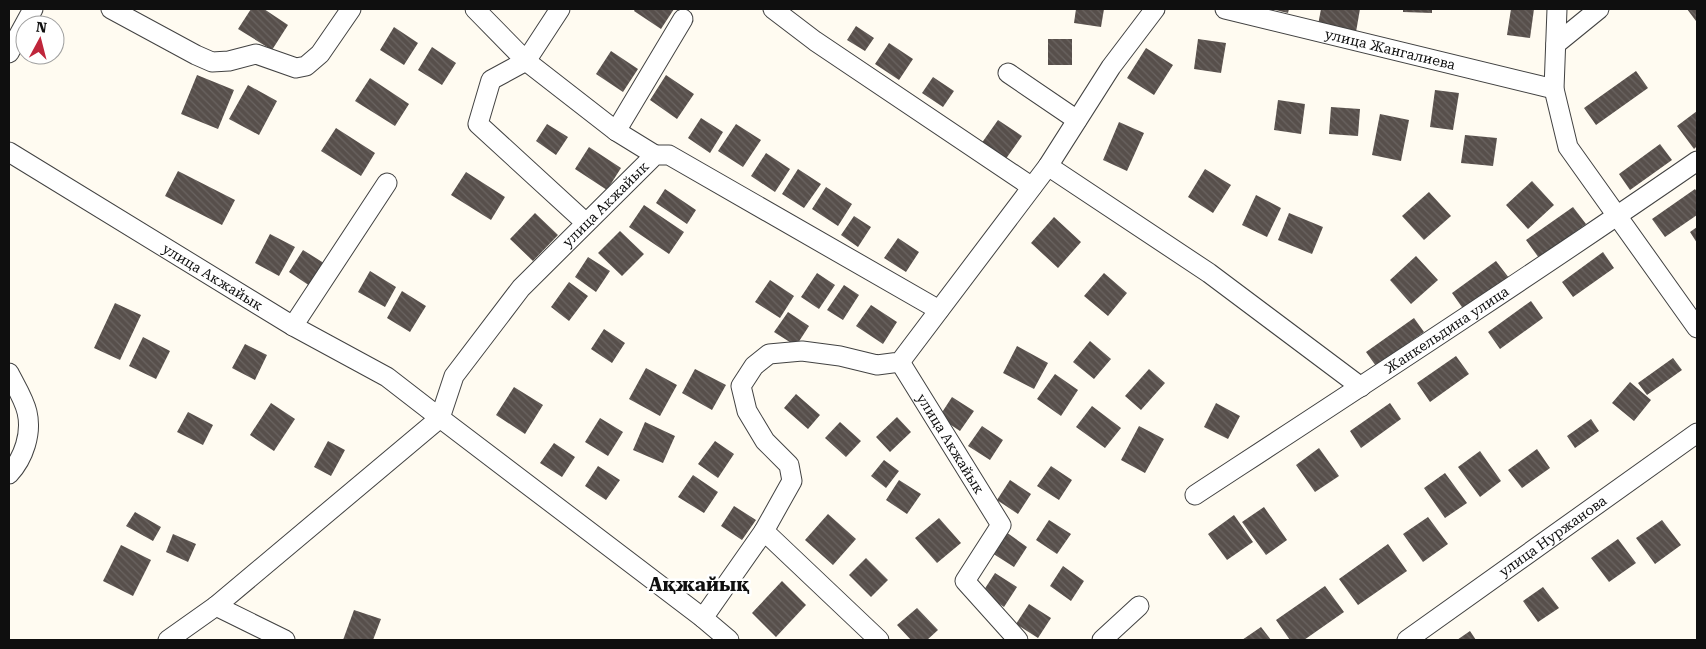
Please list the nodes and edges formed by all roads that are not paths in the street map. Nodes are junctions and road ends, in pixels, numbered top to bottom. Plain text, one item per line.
1 (33, 9) edge
2 (112, 9) edge
3 (351, 9) edge
4 (475, 9) edge
5 (560, 9) edge
6 (773, 9) edge
7 (1155, 9) edge
8 (1225, 9) edge
9 (1557, 9) edge
10 (1599, 9) edge
11 (684, 19) dead end
12 (1556, 44) junction
13 (9, 53) edge
14 (526, 61) junction
15 (1008, 73) dead end
16 (1554, 89) junction
17 (1077, 120) junction
18 (616, 131) junction
19 (9, 152) edge
20 (655, 155) junction
21 (1697, 161) edge
22 (1048, 166) junction
23 (388, 183) dead end
24 (1032, 187) junction
25 (1618, 216) junction
26 (586, 223) junction
27 (939, 310) junction
28 (293, 326) junction
29 (1697, 328) edge
30 (900, 362) junction
31 (9, 373) edge
32 (1361, 387) junction
33 (440, 418) junction
34 (1697, 433) edge
35 (9, 474) edge
36 (1195, 495) dead end
37 (764, 531) junction
38 (216, 606) junction
39 (1139, 606) dead end
40 (703, 618) junction
41 (168, 640) edge
42 (285, 640) edge
43 (729, 640) edge
44 (879, 640) edge
45 (1018, 640) edge
46 (1102, 640) edge
47 (1407, 640) edge

1 - 13 street
2 - 3 street
4 - 14 street
5 - 14 street
6 - 24 street
7 - 17 street
8 - 16 street, улица Жангалиева
9 - 12 street
10 - 12 street
11 - 18 street
12 - 16 street
14 - 18 street
14 - 26 street
15 - 17 street
16 - 25 street
17 - 22 street
18 - 20 street
19 - 28 street, улица Акжайык
20 - 26 street, улица Акжайык
20 - 27 street, улица Акжайык
21 - 25 street, Жанкельдина улица
22 - 24 street
22 - 32 street
23 - 28 street
24 - 27 street
25 - 29 street
25 - 32 street, Жанкельдина улица
26 - 33 street, улица Акжайык
27 - 30 street
28 - 33 street, улица Акжайык
30 - 37 street
30 - 45 street, улица Акжайык
31 - 35 street
32 - 36 street, Жанкельдина улица
33 - 38 street
33 - 40 street, улица Акжайык
34 - 47 street, улица Нуржанова
37 - 40 street
37 - 44 street
38 - 41 street
38 - 42 street
39 - 46 street
40 - 43 street, улица Акжайык

